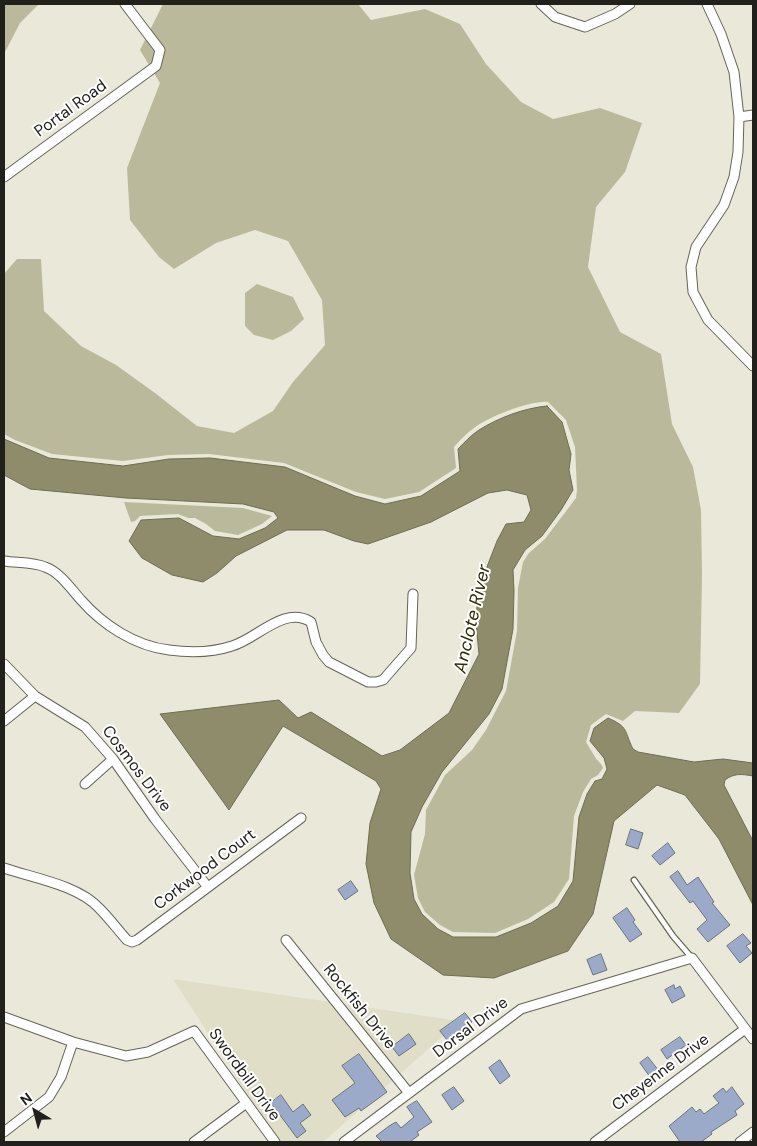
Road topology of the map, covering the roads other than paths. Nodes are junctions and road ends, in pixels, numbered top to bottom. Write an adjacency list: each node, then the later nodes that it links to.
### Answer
1 (125, 4): 7 (street, Portal Road)
2 (541, 4): 3 (street)
3 (630, 4)
4 (707, 4): 6 (street)
5 (753, 116): 6 (street)
6 (739, 117): 8 (street)
7 (4, 177)
8 (753, 366)
9 (4, 562): 10 (street)
10 (413, 594)
11 (4, 664): 12 (street, Cosmos Drive)
12 (35, 696): 13 (street); 14 (street, Cosmos Drive)
13 (4, 720)
14 (112, 760): 15 (street); 19 (street, Cosmos Drive)
15 (85, 784)
16 (301, 818): 19 (street, Corkwood Court)
17 (4, 868): 19 (street, Corkwood Court)
18 (634, 880): 21 (lane)
19 (207, 886)
20 (286, 940): 26 (street, Rockfish Drive)
21 (692, 958): 23 (street); 26 (street, Dorsal Drive)
22 (4, 1017): 25 (street)
23 (745, 1029): 24 (street); 33 (street, Cheyenne Drive)
24 (753, 1039)
25 (73, 1042): 27 (street, Swordbill Drive); 28 (street)
26 (409, 1093): 32 (street, Dorsal Drive)
27 (246, 1104): 30 (street); 31 (street, Swordbill Drive)
28 (4, 1132)
29 (753, 1132): 34 (street)
30 (194, 1142)
31 (275, 1142)
32 (344, 1142)
33 (595, 1142)
34 (740, 1142)

